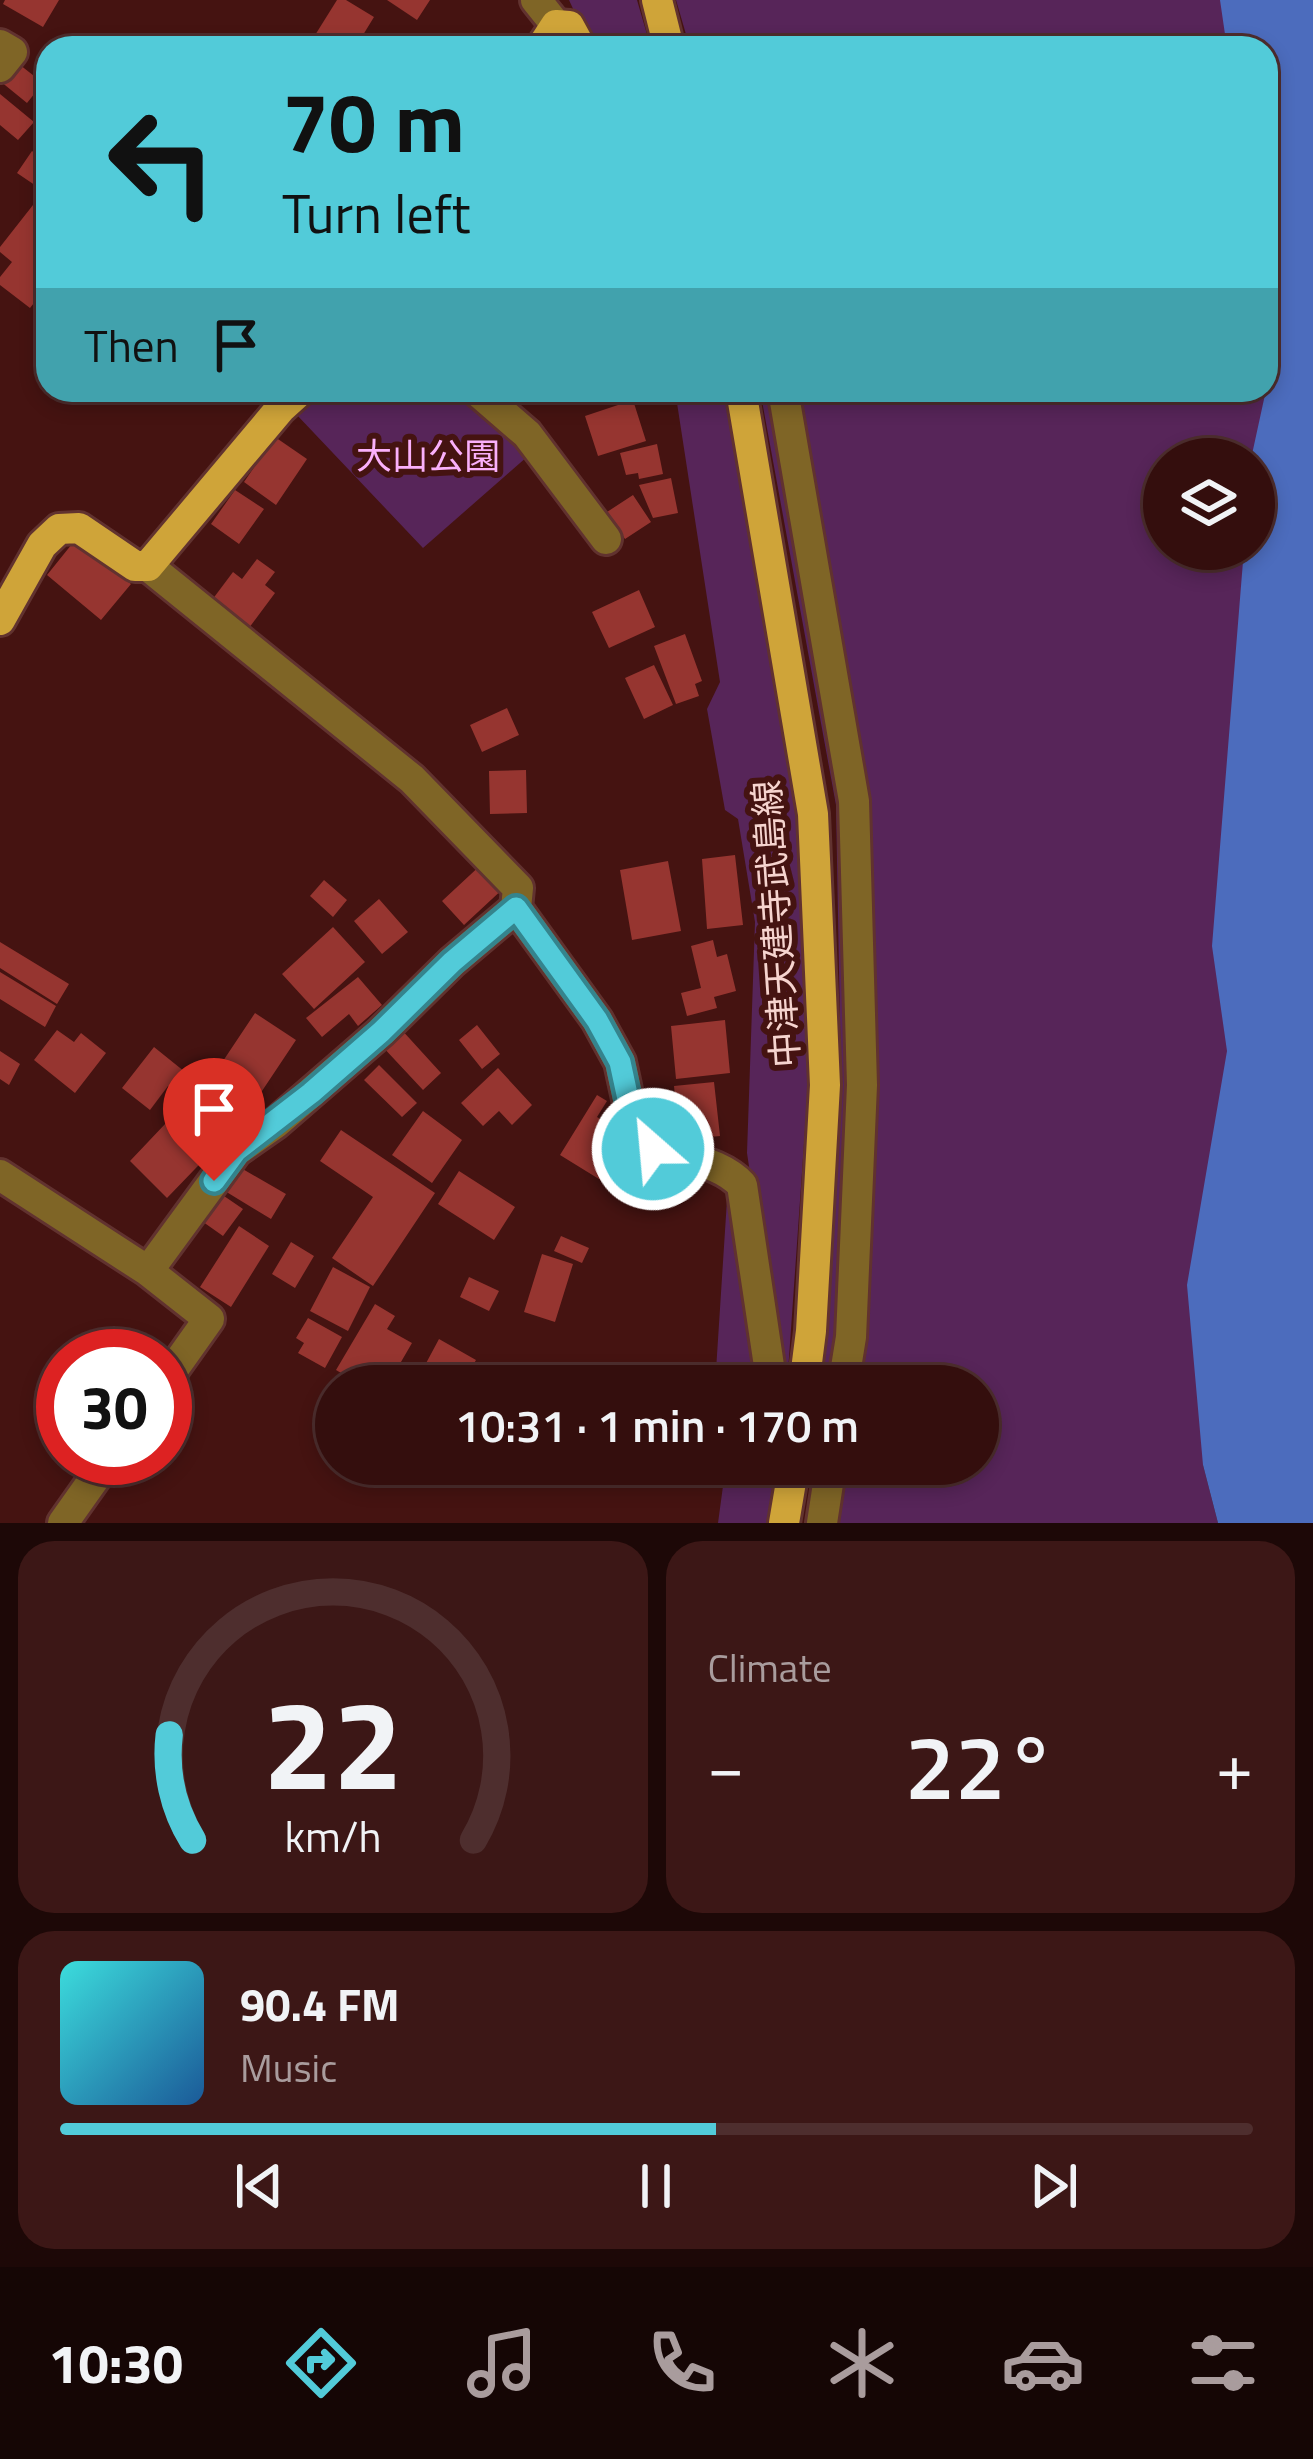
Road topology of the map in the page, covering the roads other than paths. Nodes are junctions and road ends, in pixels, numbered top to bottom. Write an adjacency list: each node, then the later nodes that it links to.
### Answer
1 (536, 0): 3 (street)
2 (657, 0): 5 (main road)
3 (549, 36): 4 (main road)
4 (574, 36)
5 (666, 36)
6 (288, 402): 11 (main road)
7 (490, 402): 10 (street)
8 (743, 402): 18 (main road, 中津天建寺武島線)
9 (785, 402): 19 (street)
10 (607, 538)
11 (148, 566): 12 (main road); 13 (street)
12 (2, 611)
13 (516, 908): 15 (street); 17 (street)
14 (0, 1174): 15 (street)
15 (148, 1271): 16 (street)
16 (192, 1343)
17 (769, 1365)
18 (805, 1365)
19 (846, 1365)
20 (90, 1485): 23 (street)
21 (790, 1485): 24 (main road)
22 (828, 1485): 25 (street)
23 (63, 1523)
24 (784, 1523)
25 (822, 1523)

